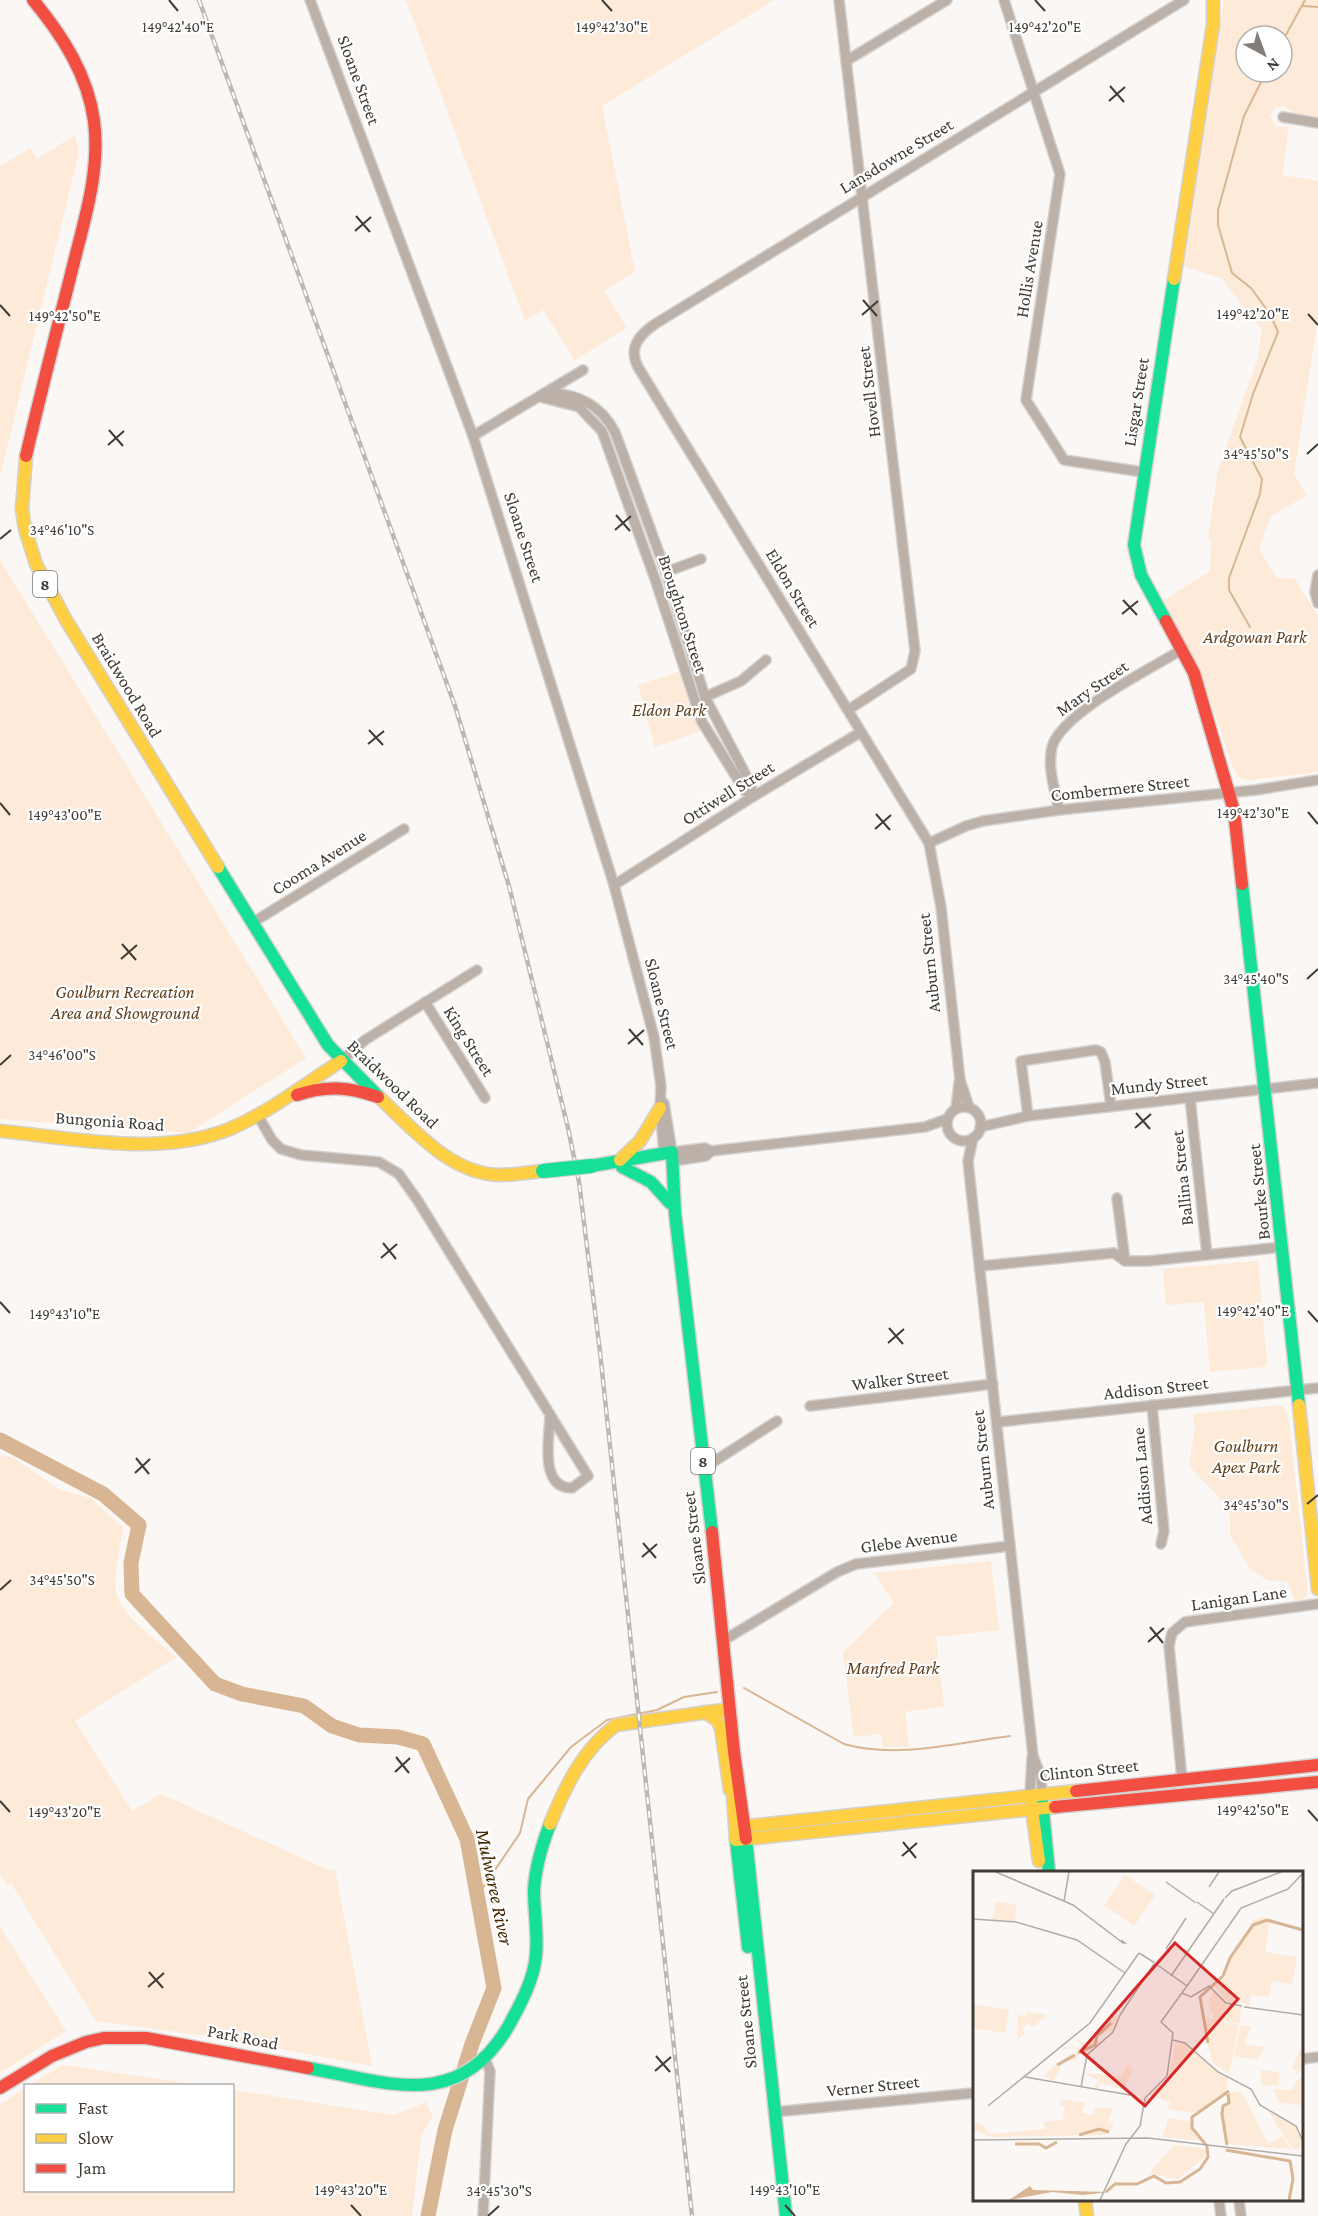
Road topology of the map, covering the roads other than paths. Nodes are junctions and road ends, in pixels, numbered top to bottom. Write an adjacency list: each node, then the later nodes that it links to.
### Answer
1 (33, 0): 34 (street, Braidwood Road / 8)
2 (310, 0): 16 (street, Sloane Street)
3 (839, 0): 8 (street, Hovell Street)
4 (947, 0): 8 (street)
5 (1004, 0): 9 (street, Hollis Avenue)
6 (1184, 0): 9 (street, Lansdowne Street)
7 (1213, 0): 17 (street, Lisgar Street)
8 (846, 61): 12 (street, Hovell Street)
9 (1036, 93): 12 (street, Lansdowne Street); 17 (street, Hollis Avenue)
10 (1282, 117): 11 (street)
11 (1318, 123)
12 (862, 195): 13 (street, Lansdowne Street); 25 (street, Hovell Street)
13 (634, 349): 25 (street, Eldon Street)
14 (583, 370): 15 (street)
15 (544, 394): 16 (street); 19 (street, Broughton Street); 29 (street, Broughton Street)
16 (473, 436): 33 (street, Sloane Street)
17 (1143, 472): 22 (street, Lisgar Street)
18 (701, 559): 19 (street, Broughton Street)
19 (666, 572): 24 (street, Broughton Street)
20 (1318, 574): 21 (street)
21 (1318, 603)
22 (1183, 649): 28 (street, Lisgar Street); 30 (street, Mary Street)
23 (766, 660): 24 (street, Broughton Street)
24 (705, 697): 29 (street, Broughton Street)
25 (848, 711): 26 (street, Eldon Street)
26 (861, 732): 29 (street, Ottiwell Street); 32 (street, Eldon Street)
27 (1318, 780): 28 (street, Combermere Street)
28 (1230, 792): 30 (street, Combermere Street); 40 (street, Bourke Street)
29 (754, 796): 33 (street, Ottiwell Street)
30 (1059, 810): 32 (street, Combermere Street)
31 (404, 829): 34 (street, Cooma Avenue)
32 (929, 843): 38 (street, Auburn Street)
33 (614, 885): 44 (street, Sloane Street)
34 (252, 923): 37 (street, Braidwood Road / 8)
35 (477, 970): 36 (street)
36 (425, 1002): 37 (street); 42 (street, King Street)
37 (341, 1060): 41 (street, Braidwood Road / 8); 45 (street, Bungonia Road)
38 (960, 1080): 47 (street, Auburn Street); 48 (street, Auburn Street)
39 (1318, 1083): 40 (street, Mundy Street)
40 (1266, 1089): 43 (street, Mundy Street); 65 (street, Bourke Street)
41 (379, 1098): 45 (street); 62 (street, Braidwood Road / 8, bridge)
42 (485, 1098)
43 (1190, 1098): 46 (street, Mundy Street); 66 (street, Ballina Street)
44 (661, 1103): 60 (street, Sloane Street); 62 (street)
45 (273, 1104): 49 (street, Bungonia Road)
46 (1111, 1106): 51 (street, Mundy Street); 51 (street)
47 (969, 1107): 48 (street); 50 (street)
48 (956, 1109): 52 (street)
49 (257, 1114): 56 (street, Bungonia Road); 74 (street)
50 (978, 1114): 53 (street, Mundy Street); 55 (street)
51 (1028, 1116): 53 (street, Mundy Street)
52 (947, 1119): 54 (street); 57 (street)
53 (1004, 1120): 55 (street, Mundy Street)
54 (925, 1127): 57 (street); 60 (street)
55 (980, 1127): 58 (street)
56 (0, 1131)
57 (948, 1131): 59 (street)
58 (973, 1138): 59 (street); 61 (street, Auburn Street)
59 (959, 1140): 61 (street, Auburn Street)
60 (669, 1157): 62 (street, Braidwood Road); 64 (street, Sloane Street)
61 (968, 1161): 68 (street, Auburn Street)
62 (618, 1164): 64 (street)
63 (1117, 1198): 67 (street)
64 (672, 1208): 77 (street, Sloane Street / 8)
65 (1283, 1247): 66 (street); 71 (street, Bourke Street)
66 (1207, 1255): 67 (street)
67 (1125, 1261): 68 (street)
68 (981, 1266): 69 (street, Auburn Street)
69 (993, 1384): 73 (street, Walker Street); 76 (street, Auburn Street)
70 (1318, 1388): 71 (street, Addison Street)
71 (1296, 1390): 72 (street, Addison Street); 78 (street, Bourke Street)
72 (1152, 1405): 76 (street, Addison Street); 79 (street, Addison Lane)
73 (810, 1406)
74 (550, 1415): 74 (street)
75 (777, 1421): 77 (street)
76 (998, 1422): 80 (street, Auburn Street)
77 (704, 1468): 83 (street, Sloane Street / 8)
78 (1316, 1543): 81 (street, Bourke Street)
79 (1161, 1544)
80 (1010, 1546): 83 (street, Glebe Avenue); 90 (street, Auburn Street)
81 (1318, 1588)
82 (1318, 1604): 88 (street, Lanigan Lane)
83 (724, 1640): 84 (street, Sloane Street / 8)
84 (730, 1709): 85 (street); 86 (street, Sloane Street / 8)
85 (705, 1712): 91 (street); 99 (street)
86 (734, 1752): 91 (street, Sloane Street / 8); 94 (street, Sloane Street / 8)
87 (1318, 1765): 88 (street, Clinton Street)
88 (1182, 1779): 90 (street, Clinton Street)
89 (1318, 1782): 92 (street, Clinton Street)
90 (1036, 1794): 92 (street, Auburn Street); 93 (street, Clinton Street)
91 (732, 1800): 94 (street, Sloane Street / 8)
92 (1037, 1809): 93 (street, Clinton Street); 95 (street, Auburn Street); 96 (street, Auburn Street)
93 (864, 1821): 94 (street, Clinton Street)
94 (741, 1833): 102 (street, Sloane Street); 108 (street, Sloane Street)
95 (1041, 1871)
96 (1049, 1871)
97 (1318, 2057): 98 (street)
98 (1303, 2059)
99 (485, 2060): 100 (street, Park Road); 107 (street)
100 (0, 2088)
101 (973, 2093): 102 (street, Verner Street)
102 (774, 2112): 109 (street, Sloane Street)
103 (1080, 2201): 110 (street)
104 (1086, 2201): 111 (street)
105 (1219, 2201): 112 (street)
106 (1239, 2201): 113 (street)
107 (483, 2216)
108 (779, 2216)
109 (786, 2216)
110 (1081, 2216)
111 (1088, 2216)
112 (1221, 2216)
113 (1241, 2216)

